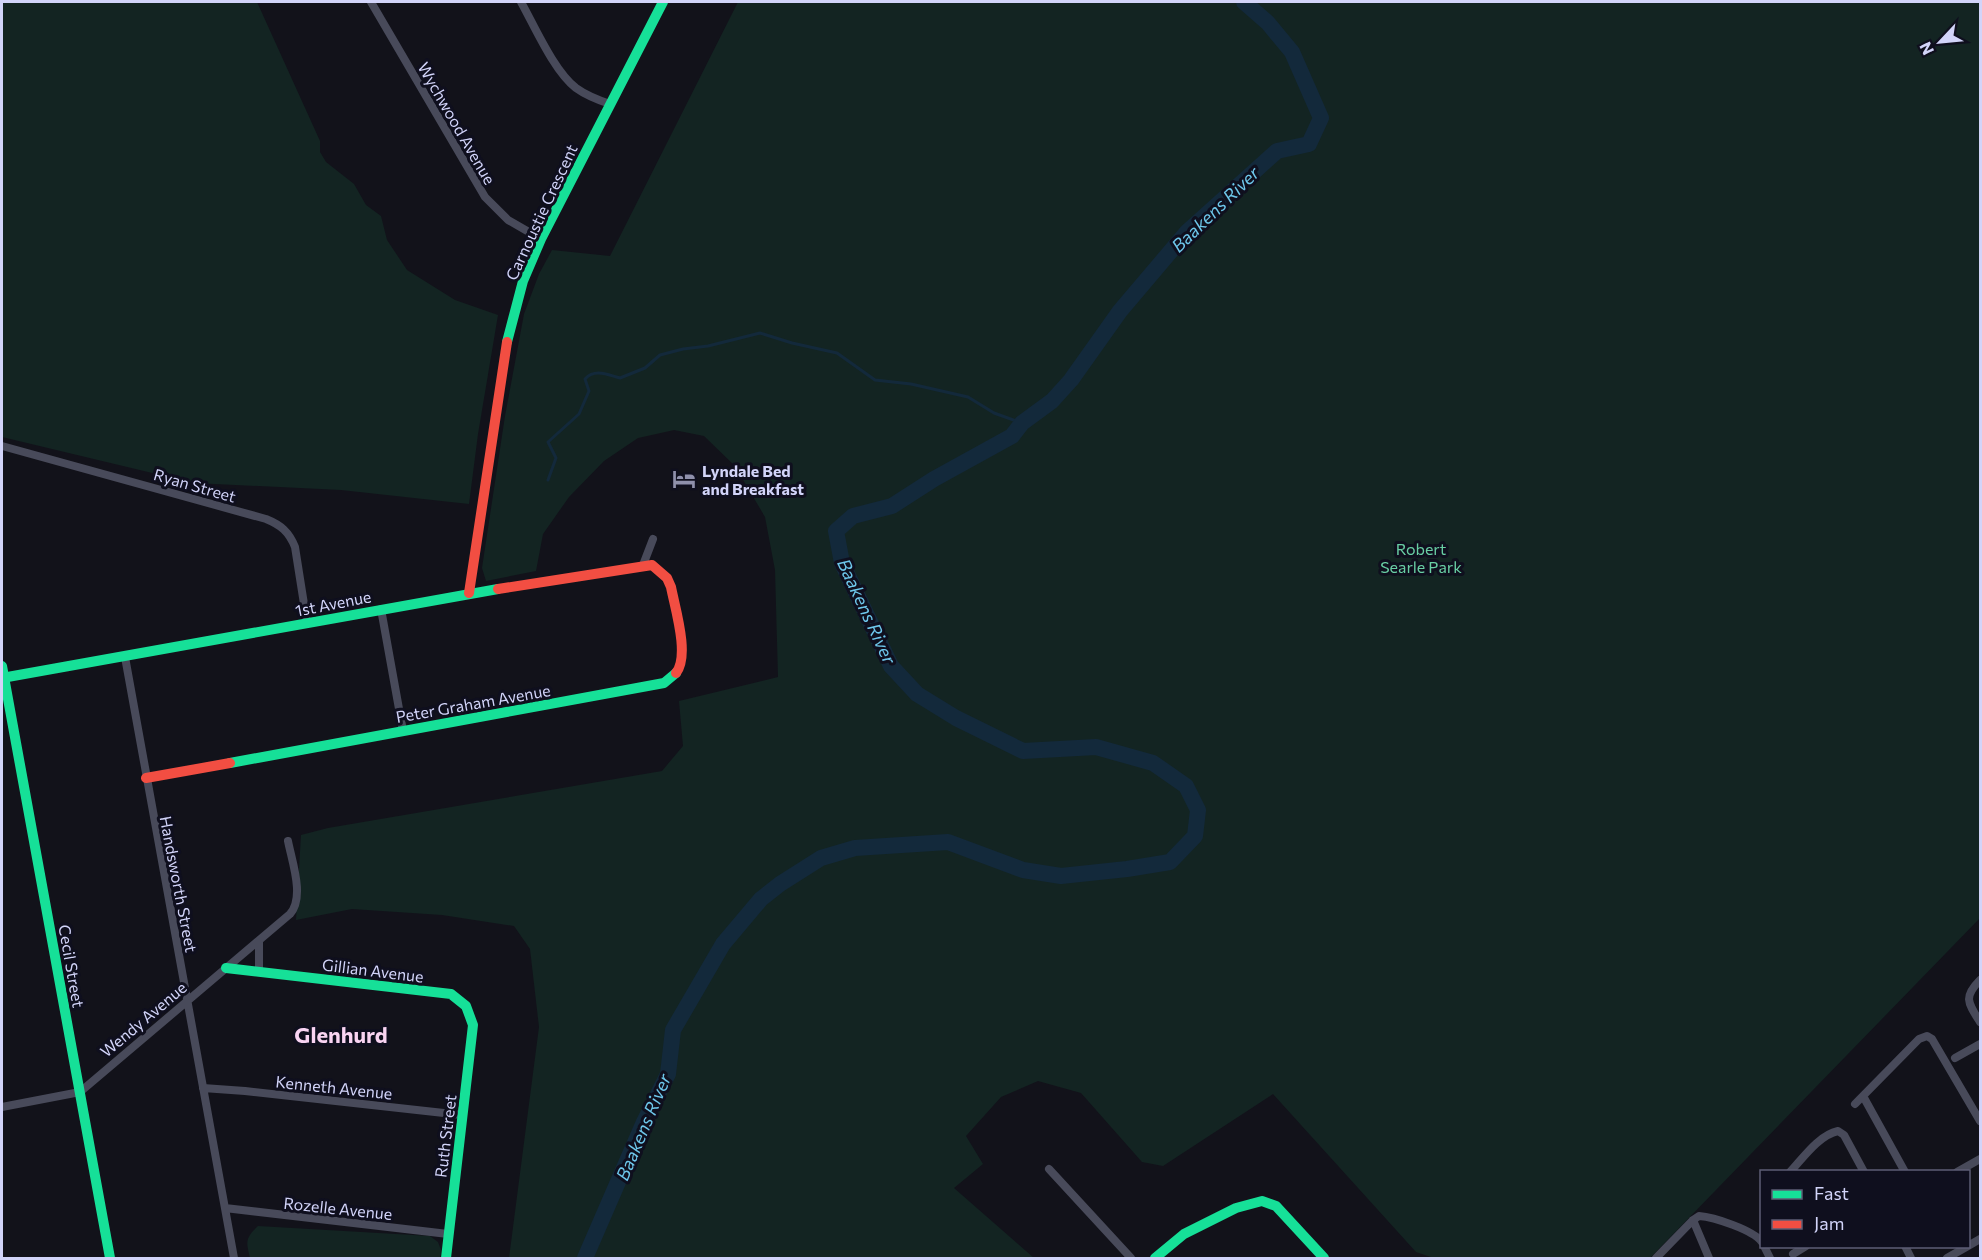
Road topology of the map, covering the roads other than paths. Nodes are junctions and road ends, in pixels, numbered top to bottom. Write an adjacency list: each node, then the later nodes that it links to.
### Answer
1 (371, 2): 5 (street, Wychwood Avenue)
2 (520, 2): 4 (street)
3 (663, 2): 4 (street, Carnoustie Crescent)
4 (610, 104): 5 (street, Carnoustie Crescent)
5 (541, 239): 9 (street, Carnoustie Crescent)
6 (2, 446): 11 (street, Ryan Street)
7 (653, 539): 8 (street)
8 (643, 564): 9 (street, 1st Avenue); 15 (street, Peter Graham Avenue)
9 (470, 593): 10 (street, 1st Avenue)
10 (381, 609): 11 (street, 1st Avenue); 15 (street)
11 (307, 623): 12 (street, 1st Avenue)
12 (125, 657): 14 (street, 1st Avenue); 16 (street, Handsworth Street)
13 (2, 666): 14 (street, Cecil Street)
14 (2, 678): 28 (street, Cecil Street)
15 (403, 731): 16 (street, Peter Graham Avenue)
16 (146, 778): 22 (street, Handsworth Street)
17 (288, 841): 18 (street, Wendy Avenue)
18 (260, 940): 19 (street, Wendy Avenue); 20 (street)
19 (226, 968): 20 (street); 22 (street, Wendy Avenue)
20 (260, 972): 23 (street, Gillian Avenue)
21 (1980, 980): 24 (street)
22 (187, 1001): 27 (street, Handsworth Street); 28 (street, Wendy Avenue)
23 (471, 1017): 32 (street, Ruth Street)
24 (1980, 1022)
25 (1980, 1044): 26 (street)
26 (1955, 1058)
27 (203, 1088): 32 (street, Kenneth Avenue); 40 (street, Handsworth Street)
28 (80, 1092): 31 (street); 47 (street, Cecil Street)
29 (1863, 1096): 30 (street); 33 (street); 38 (street)
30 (1855, 1104)
31 (2, 1107)
32 (462, 1115): 42 (street, Ruth Street)
33 (1980, 1121)
34 (1980, 1159): 39 (street)
35 (1049, 1169): 50 (street)
36 (1792, 1170): 37 (street)
37 (1863, 1170)
38 (1904, 1170)
39 (1961, 1170)
40 (225, 1208): 42 (street, Rozelle Avenue); 48 (street, Handsworth Street)
41 (1693, 1220): 43 (street); 53 (street); 54 (street)
42 (448, 1234): 49 (street, Ruth Street)
43 (1760, 1241)
44 (1803, 1248): 46 (street)
45 (1965, 1248): 55 (street)
46 (1793, 1254)
47 (110, 1258)
48 (234, 1258)
49 (446, 1258)
50 (1131, 1258)
51 (1155, 1258): 52 (street)
52 (1324, 1258)
53 (1656, 1258)
54 (1709, 1258)
55 (1951, 1258)

